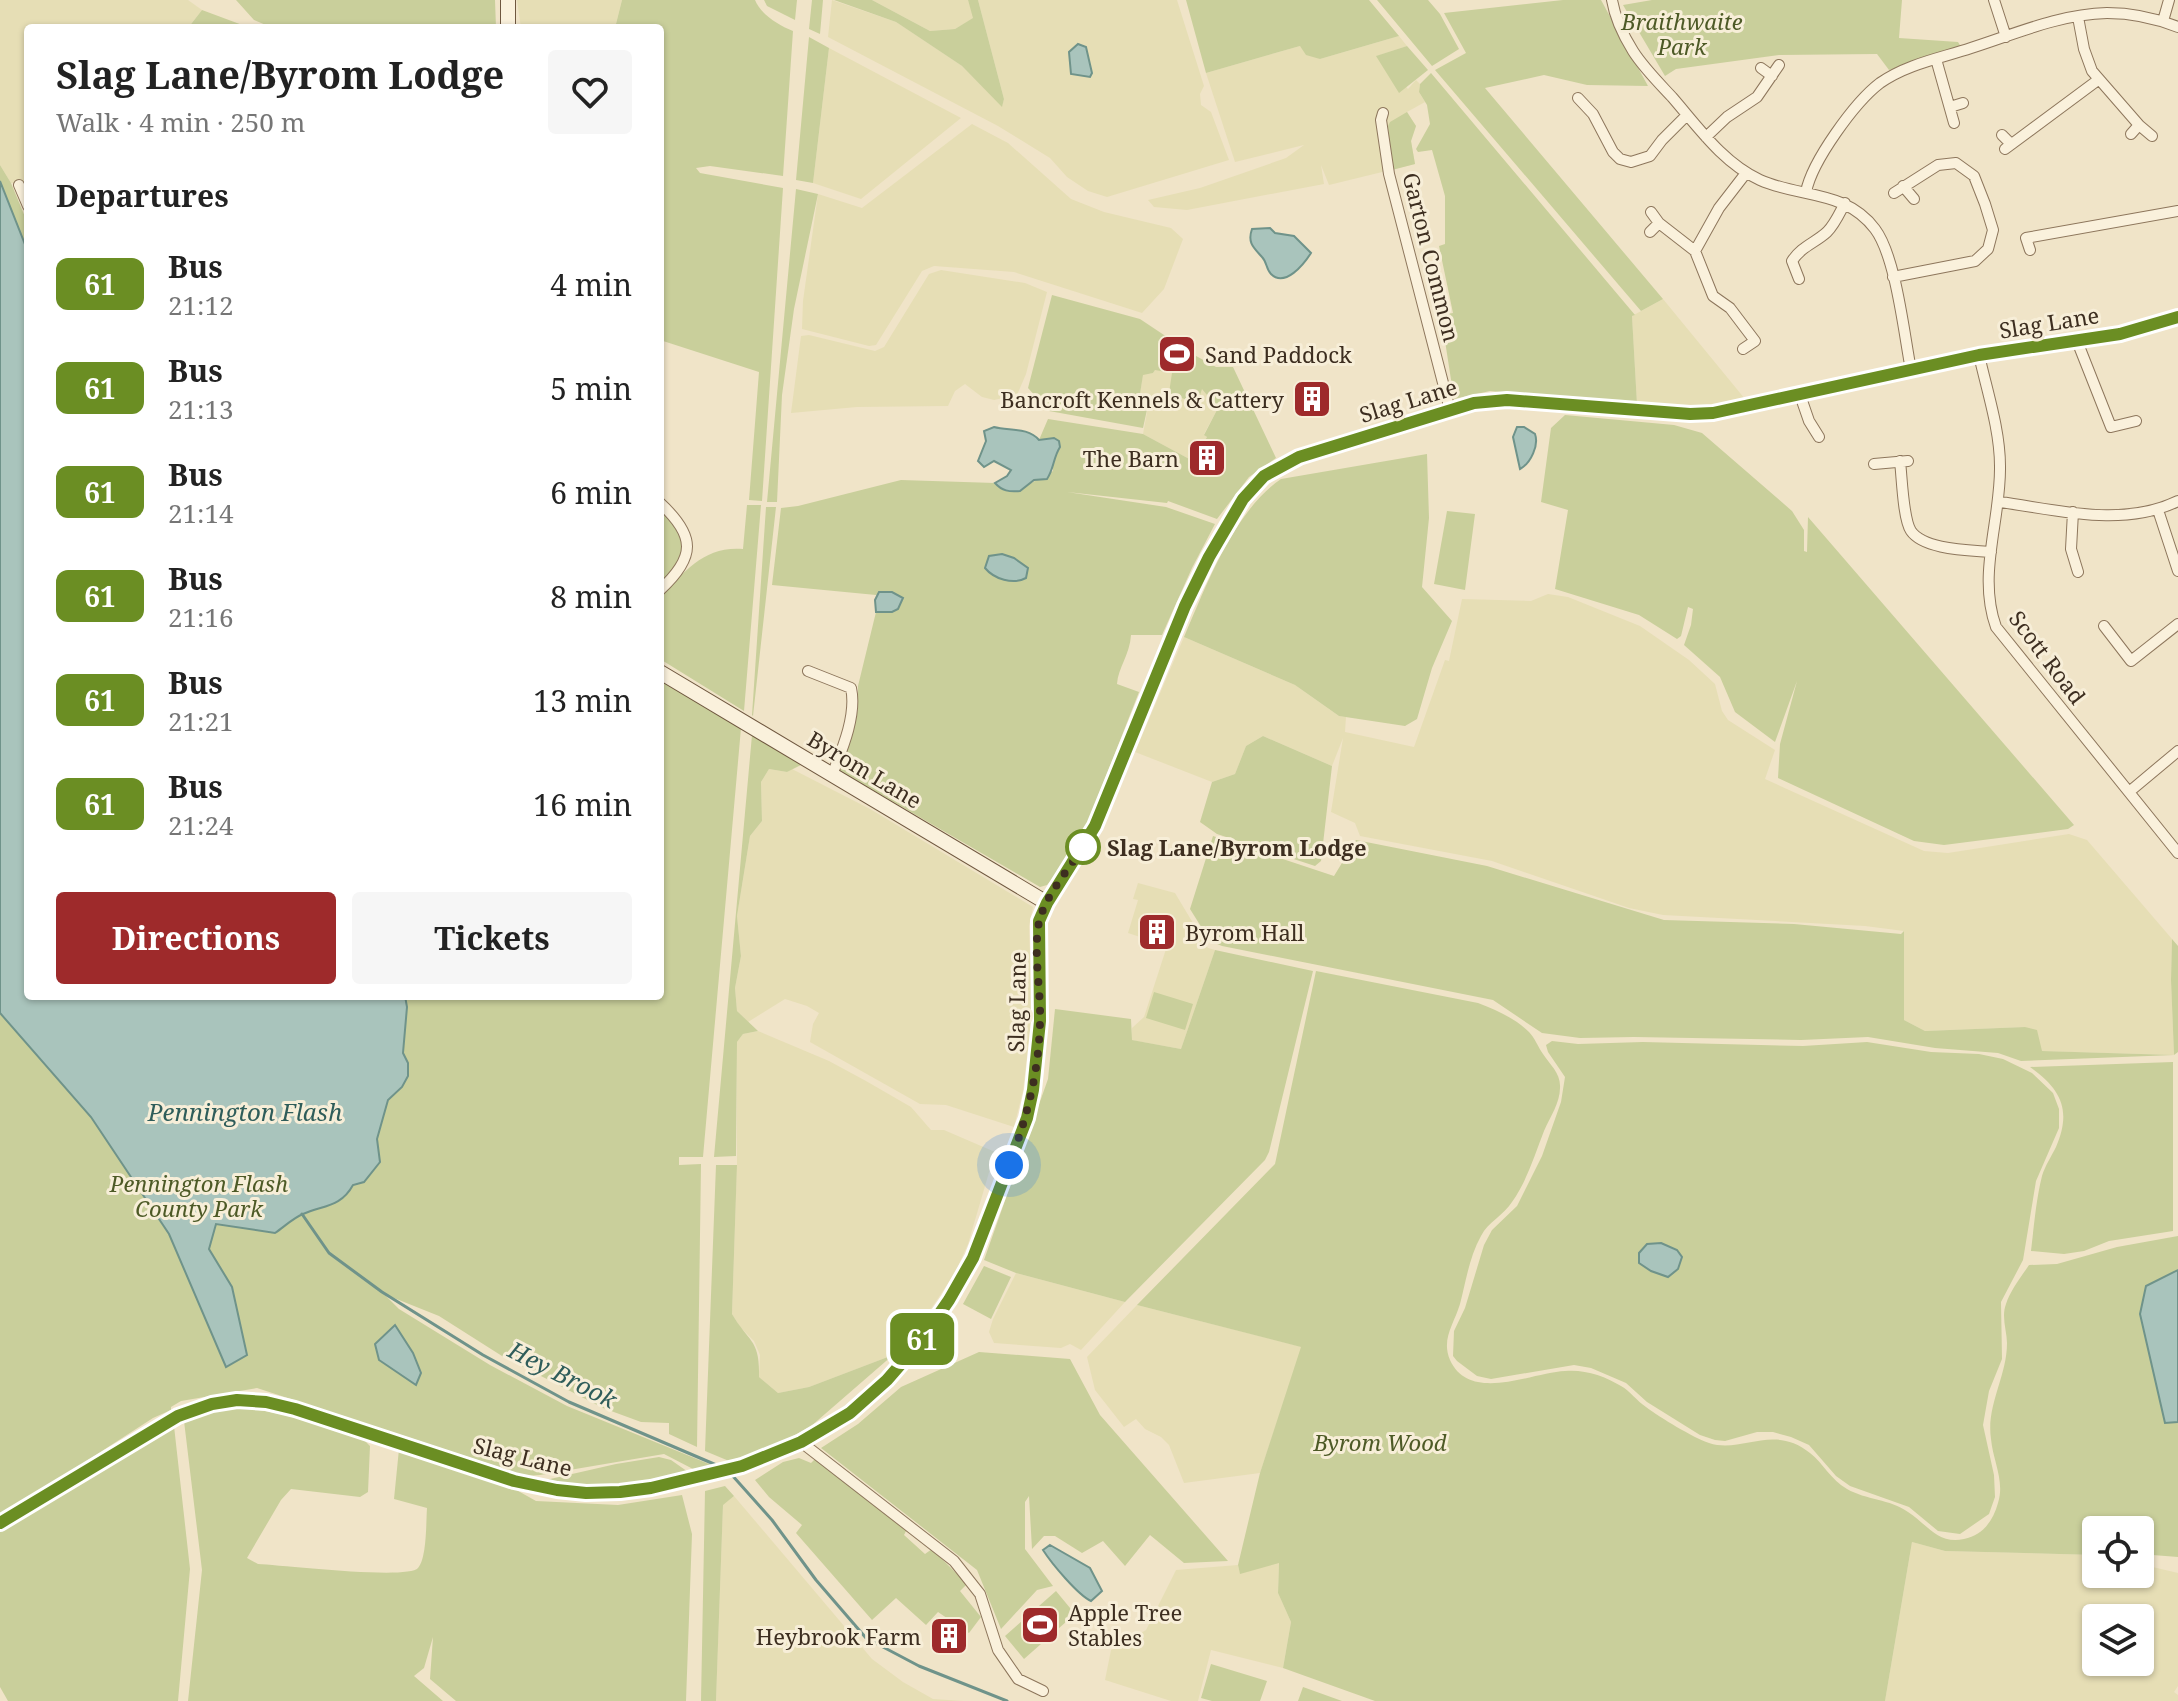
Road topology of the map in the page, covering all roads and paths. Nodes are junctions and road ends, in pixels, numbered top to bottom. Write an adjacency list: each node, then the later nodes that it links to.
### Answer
1 (508, 0): 7 (street)
2 (1612, 0): 19 (street)
3 (1994, 0): 9 (street)
4 (2169, 0): 6 (street)
5 (2078, 17): 6 (street); 9 (street); 14 (street)
6 (2163, 21): 8 (street)
7 (508, 24)
8 (2178, 27)
9 (2006, 37): 10 (street)
10 (1936, 59): 17 (street); 28 (street)
11 (1779, 65): 13 (street)
12 (1761, 68): 13 (street)
13 (1772, 76): 25 (street)
14 (2098, 80): 21 (street); 23 (street)
15 (1576, 97): 19 (street)
16 (1963, 103): 17 (street)
17 (1950, 107): 20 (street)
18 (1383, 113): 46 (street, Garton Common)
19 (1687, 115): 25 (street)
20 (1954, 123)
21 (2139, 125): 22 (street); 24 (street)
22 (2131, 134)
23 (2002, 135)
24 (2152, 136)
25 (1706, 137): 26 (street)
26 (1746, 173): 28 (street); 37 (street)
27 (19, 185): 29 (street)
28 (1806, 192): 31 (street)
29 (24, 197)
30 (1914, 199): 38 (street)
31 (1845, 203): 38 (street); 39 (street)
32 (2178, 211): 36 (street)
33 (1651, 212): 34 (street)
34 (1659, 223): 35 (street); 37 (street)
35 (1650, 232)
36 (2030, 250)
37 (1695, 251): 42 (street)
38 (1893, 277): 44 (street)
39 (1799, 279)
40 (2178, 317): 41 (street, Slag Lane)
41 (2077, 341): 43 (street, Slag Lane); 47 (street)
42 (1743, 349)
43 (1979, 355): 44 (street, Slag Lane); 51 (street, Scott Road)
44 (1911, 370): 45 (street, Slag Lane)
45 (1800, 395): 46 (street, Slag Lane); 48 (street)
46 (1450, 410): 67 (street, Slag Lane)
47 (2136, 421)
48 (1819, 437)
49 (1874, 464): 55 (street)
50 (2178, 501): 53 (street)
51 (2000, 502): 54 (street); 55 (street, Scott Road)
52 (664, 507): 58 (street)
53 (2158, 510): 54 (street); 56 (street)
54 (2073, 512): 57 (street)
55 (1991, 552): 65 (street, Scott Road)
56 (2178, 571)
57 (2078, 572)
58 (664, 586)
59 (2178, 624): 60 (street)
60 (2104, 626)
61 (808, 671): 64 (street)
62 (664, 674): 64 (street, Byrom Lane)
63 (2178, 751): 65 (street)
64 (832, 775): 67 (street, Byrom Lane)
65 (2129, 792): 66 (street, Scott Road)
66 (2178, 853)
67 (1047, 903): 68 (street, Slag Lane)
68 (801, 1442): 69 (street, Slag Lane); 70 (street)
69 (0, 1523)
70 (1043, 1691)

